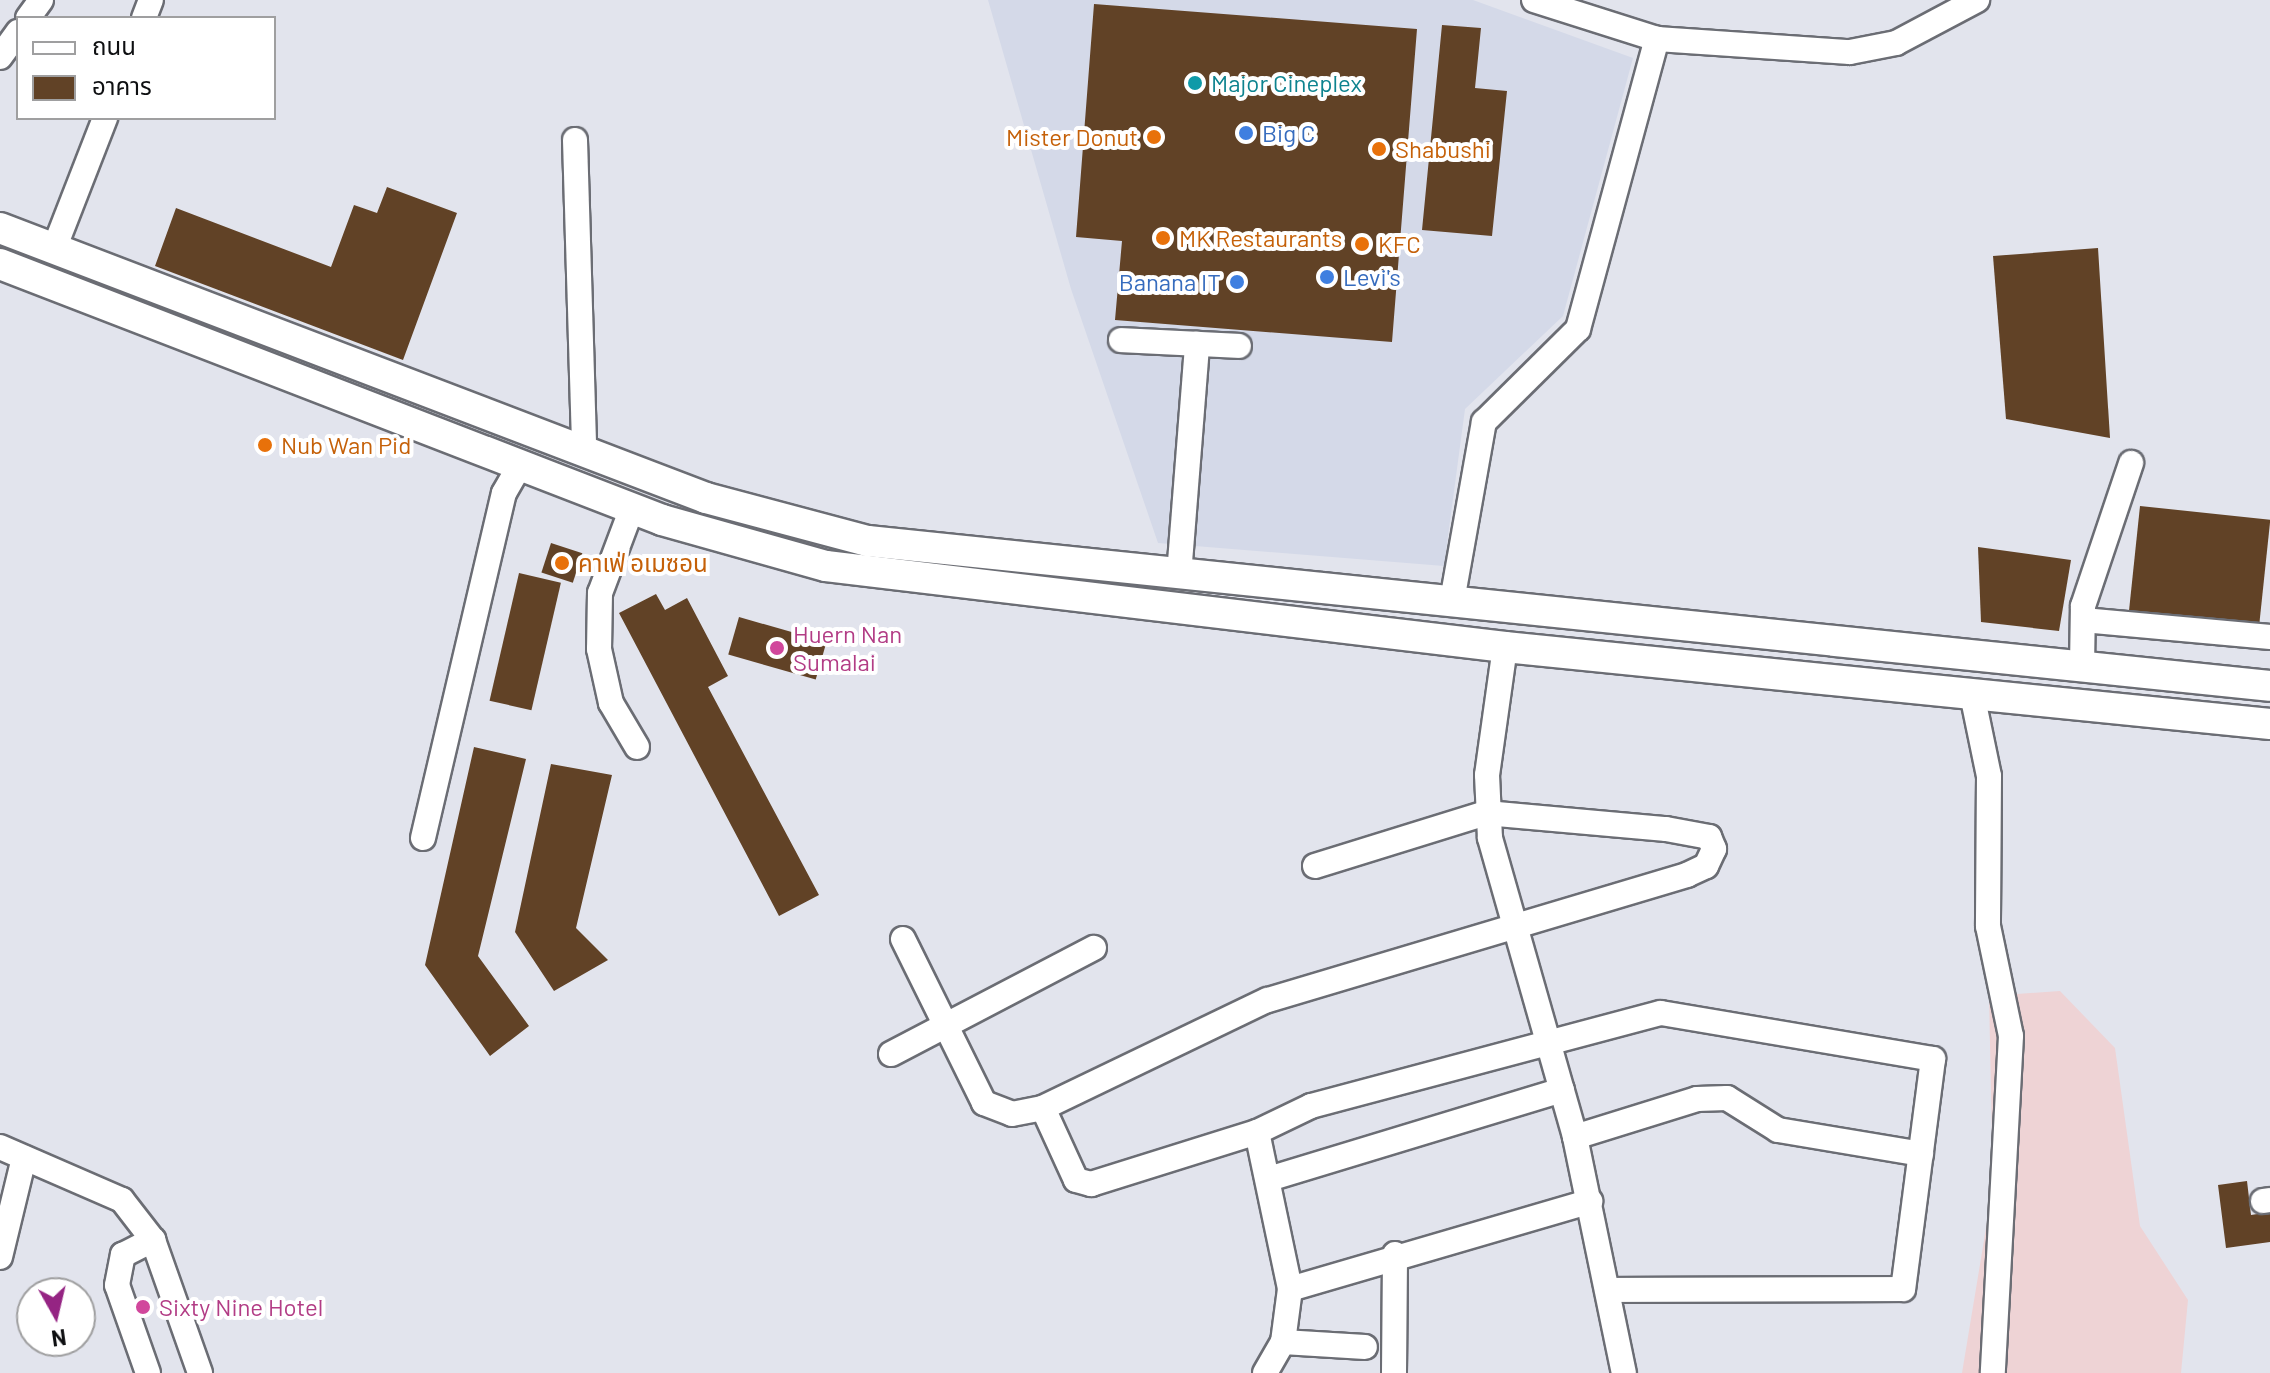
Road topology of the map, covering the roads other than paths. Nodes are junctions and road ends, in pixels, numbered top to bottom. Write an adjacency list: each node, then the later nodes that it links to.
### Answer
1 (1534, 0): 4 (street)
2 (1977, 0): 4 (street)
3 (16, 35): 5 (street)
4 (1657, 39): 19 (street)
5 (0, 57)
6 (104, 120): 9 (street)
7 (575, 140): 14 (street)
8 (0, 228): 9 (main road)
9 (54, 249): 14 (main road)
10 (0, 264): 16 (main road)
11 (1121, 340): 12 (street)
12 (1197, 344): 13 (street); 18 (street)
13 (1239, 346)
14 (584, 451): 18 (main road)
15 (2131, 463): 20 (street)
16 (520, 465): 17 (main road); 29 (street)
17 (632, 508): 22 (main road); 27 (street)
18 (1179, 575): 19 (main road)
19 (1452, 601): 23 (main road)
20 (2083, 620): 21 (street); 23 (street)
21 (2270, 637)
22 (1505, 647): 25 (main road); 28 (street)
23 (2082, 667): 24 (main road)
24 (2270, 686)
25 (1972, 694): 26 (main road); 58 (street)
26 (2270, 724)
27 (637, 747)
28 (1486, 813): 30 (street); 31 (street); 31 (street)
29 (423, 838)
30 (1315, 866)
31 (1510, 930): 35 (street); 38 (street)
32 (903, 939): 34 (street)
33 (1094, 948): 34 (street)
34 (945, 1024): 36 (street); 38 (street)
35 (1547, 1042): 37 (street); 39 (street); 42 (street)
36 (891, 1054)
37 (1562, 1090): 40 (street); 44 (street)
38 (1043, 1108): 39 (street)
39 (1257, 1132): 44 (street)
40 (1575, 1137): 42 (street); 45 (street)
41 (0, 1147): 43 (street)
42 (1921, 1154): 50 (street)
43 (24, 1158): 46 (street); 48 (street)
44 (1272, 1178): 49 (street)
45 (1590, 1201): 47 (street); 50 (street)
46 (153, 1240): 53 (street); 54 (street)
47 (1395, 1254): 49 (street); 56 (street)
48 (0, 1257)
49 (1290, 1289): 51 (street)
50 (1608, 1290): 57 (street)
51 (1283, 1342): 52 (street); 55 (street)
52 (1365, 1347)
53 (148, 1373)
54 (200, 1373)
55 (1265, 1373)
56 (1394, 1373)
57 (1624, 1373)
58 (1993, 1373)

